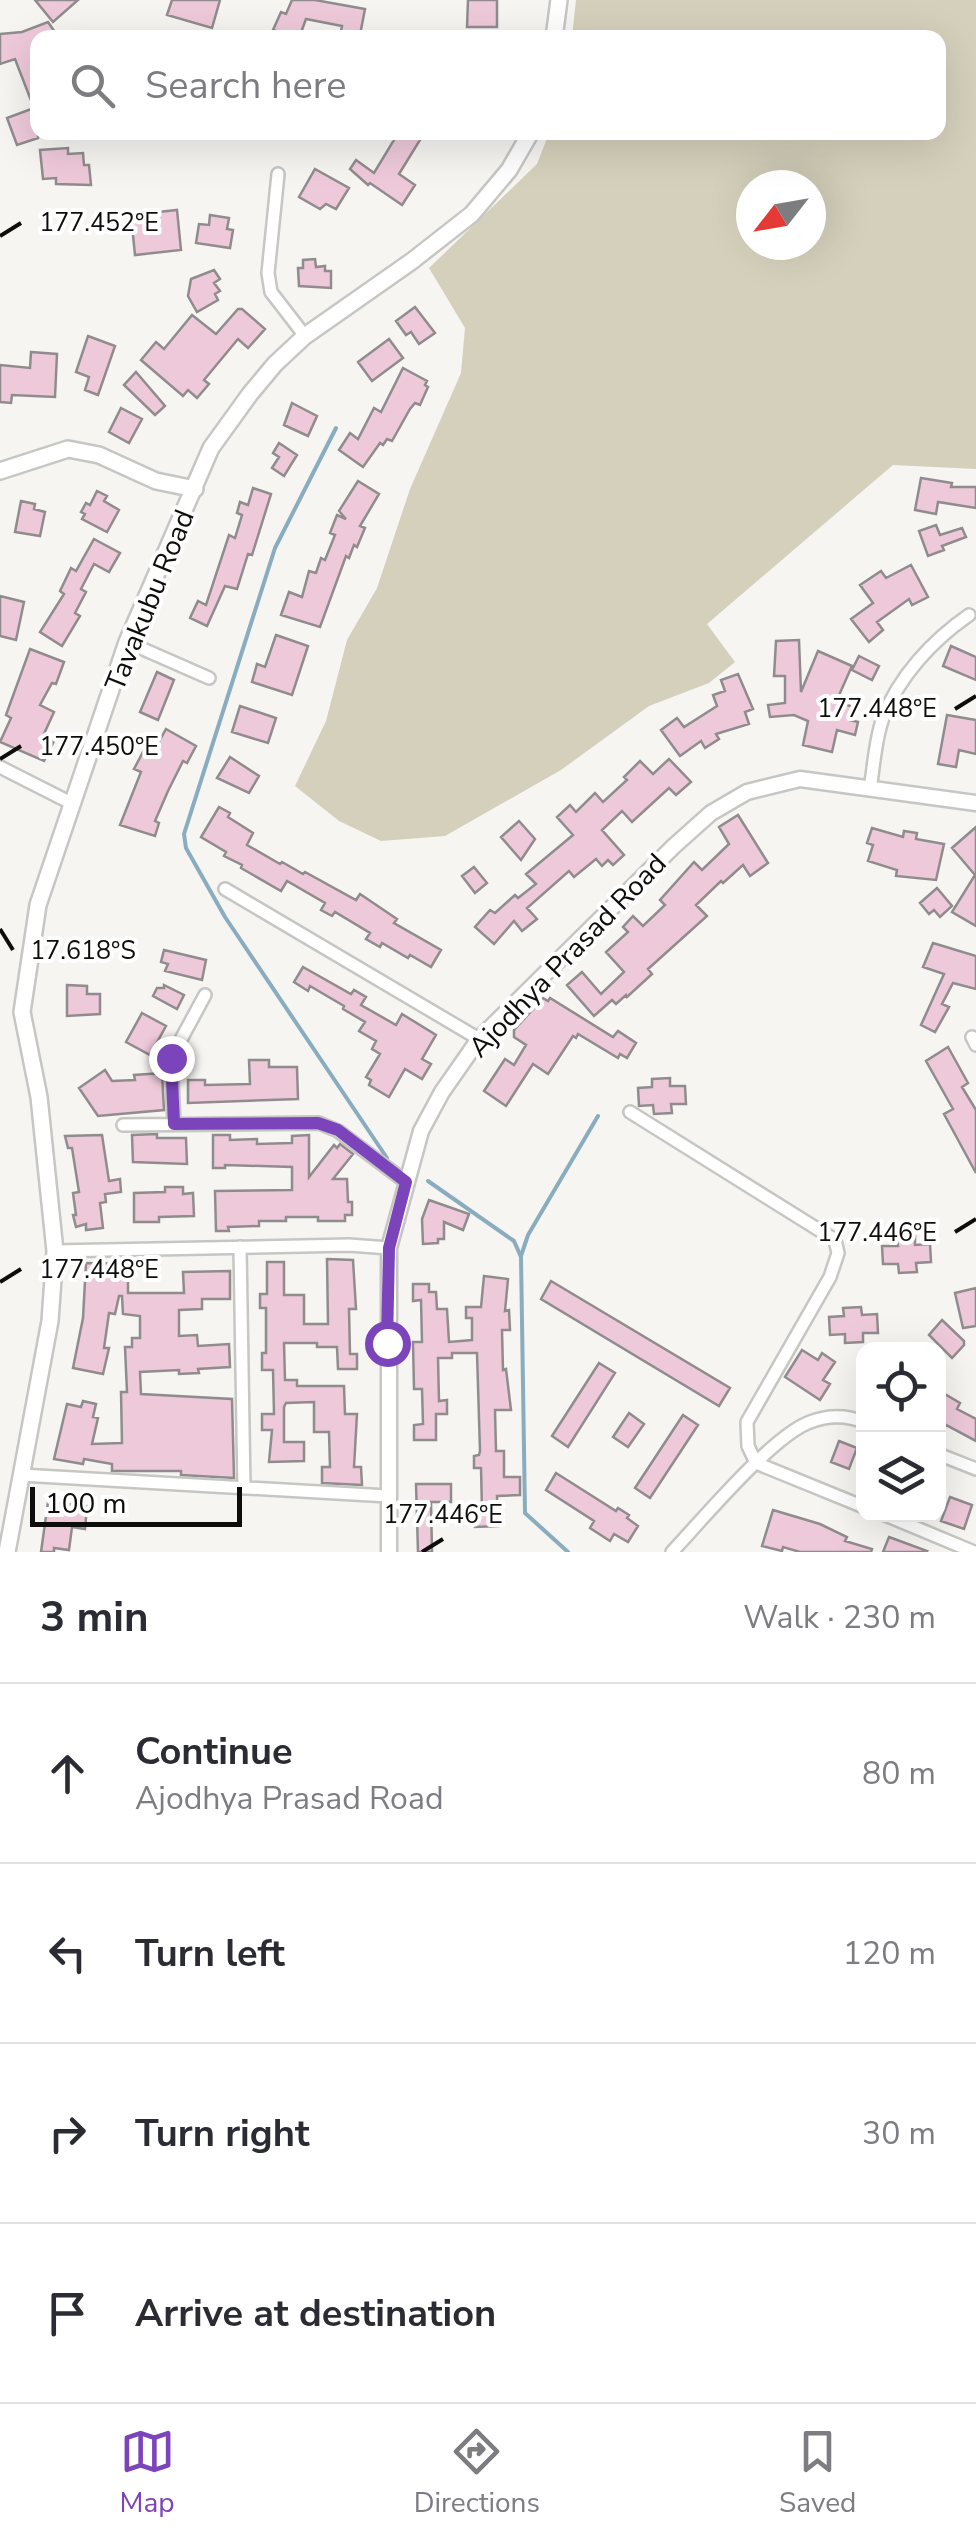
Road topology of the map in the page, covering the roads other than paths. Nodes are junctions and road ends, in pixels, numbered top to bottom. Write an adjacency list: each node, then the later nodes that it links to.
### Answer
1 (559, 0): 2 (main road)
2 (555, 30)
3 (527, 140): 5 (main road, Tavakubu Road)
4 (278, 174): 5 (street)
5 (305, 336): 7 (main road, Tavakubu Road)
6 (0, 471): 7 (main road)
7 (195, 489): 9 (main road, Tavakubu Road)
8 (969, 615): 12 (street)
9 (126, 642): 10 (street); 13 (main road, Tavakubu Road)
10 (210, 678)
11 (0, 768): 13 (street)
12 (870, 789): 14 (street, Ajodhya Prasad Road); 17 (street, Ajodhya Prasad Road)
13 (72, 803): 24 (main road, Tavakubu Road)
14 (976, 803)
15 (225, 888): 17 (street)
16 (205, 995): 20 (street)
17 (478, 1040): 21 (street, Ajodhya Prasad Road)
18 (630, 1112): 27 (street)
19 (123, 1124): 20 (street)
20 (174, 1124): 21 (street)
21 (406, 1182): 23 (street, Ajodhya Prasad Road)
22 (240, 1247): 23 (street); 24 (street); 30 (street)
23 (389, 1248): 31 (street, Ajodhya Prasad Road)
24 (55, 1251): 29 (main road, Tavakubu Road)
25 (856, 1419): 27 (street)
26 (946, 1457): 28 (street)
27 (756, 1462): 32 (street); 36 (street)
28 (976, 1469)
29 (21, 1475): 30 (street); 34 (main road, Tavakubu Road)
30 (244, 1488): 31 (street)
31 (388, 1496): 35 (street, Ajodhya Prasad Road)
32 (856, 1504)
33 (901, 1522): 37 (street)
34 (7, 1552)
35 (389, 1552)
36 (672, 1552)
37 (974, 1552)

